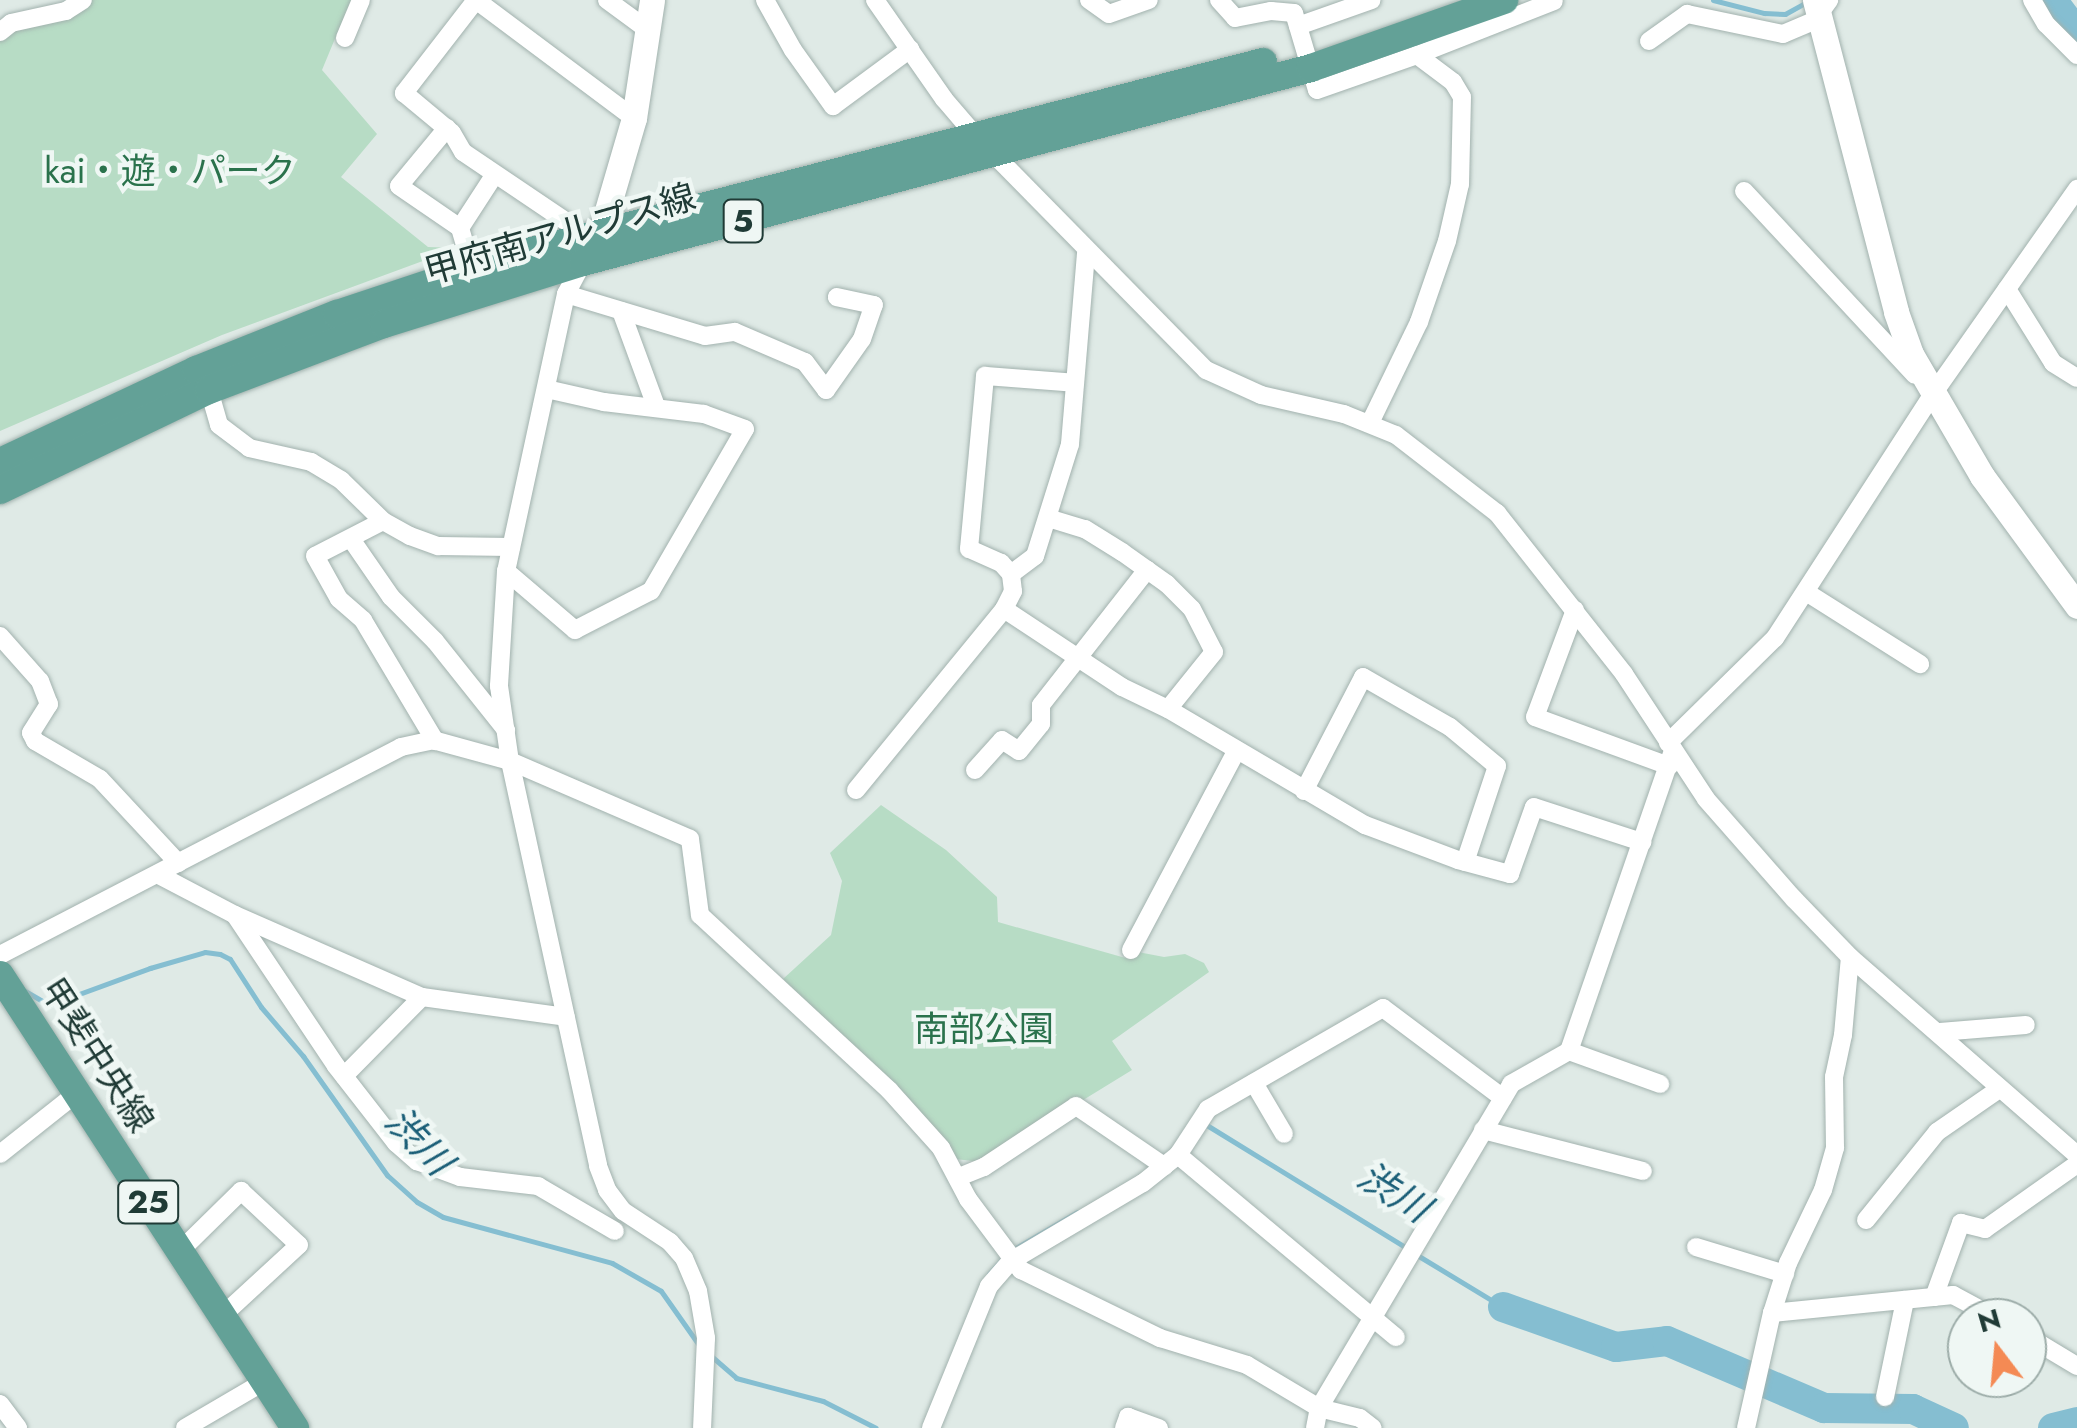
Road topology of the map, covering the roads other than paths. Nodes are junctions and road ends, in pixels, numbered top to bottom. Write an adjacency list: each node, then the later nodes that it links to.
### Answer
1 (84, 0): 20 (street)
2 (361, 0): 21 (street)
3 (476, 0): 18 (street); 28 (street)
4 (510, 0): 18 (street)
5 (607, 0): 19 (street)
6 (652, 0): 19 (street)
7 (765, 0): 24 (street)
8 (875, 0): 24 (street)
9 (1089, 0): 10 (street)
10 (1149, 0)
11 (1219, 0): 23 (street)
12 (1372, 0): 23 (street)
13 (1457, 0): 23 (main road, 甲府南アルプス線 / 5)
14 (1504, 0): 23 (main road, 甲府南アルプス線 / 5)
15 (2032, 0): 26 (street)
16 (1554, 1): 25 (street)
17 (1820, 5): 22 (street); 47 (street)
18 (498, 16): 27 (street)
19 (648, 30): 27 (street)
20 (0, 32)
21 (345, 38)
22 (1649, 41)
23 (1305, 48): 25 (street); 29 (main road, 甲府南アルプス線 / 5)
24 (910, 49): 29 (street)
25 (1417, 55): 49 (street)
26 (2077, 55)
27 (634, 118): 35 (street)
28 (446, 128): 30 (street); 34 (street)
29 (984, 144): 35 (main road, 甲府南アルプス線 / 5); 36 (street); 37 (main road, 甲府南アルプス線 / 5)
30 (494, 174): 33 (street); 34 (street)
31 (2077, 189): 39 (street)
32 (1744, 191): 47 (street)
33 (564, 220)
34 (460, 228): 38 (street)
35 (601, 232): 37 (street); 38 (main road, 甲府南アルプス線 / 5)
36 (1086, 252): 44 (street); 49 (street)
37 (582, 262): 40 (street); 46 (main road, 甲府南アルプス線 / 5)
38 (472, 269): 50 (main road, 甲府南アルプス線 / 5)
39 (2006, 290): 43 (street); 47 (street)
40 (566, 294): 42 (street); 45 (street)
41 (837, 297): 42 (street)
42 (621, 311): 48 (street)
43 (2077, 378)
44 (1074, 383): 52 (street); 58 (street)
45 (546, 389): 48 (street); 55 (street)
46 (210, 390): 51 (main road, 甲府南アルプス線 / 5); 53 (street)
47 (1932, 394): 59 (street); 60 (street)
48 (656, 406): 57 (street)
49 (1370, 423): 62 (street)
50 (0, 462)
51 (0, 490)
52 (1048, 518): 56 (street); 58 (street)
53 (382, 520): 54 (street); 55 (street)
54 (351, 539): 67 (street); 68 (street)
55 (511, 547): 57 (street)
56 (1147, 570): 64 (street); 66 (street)
57 (506, 571): 67 (street)
58 (1011, 574): 61 (street)
59 (1806, 592): 65 (street); 70 (street)
60 (2077, 606)
61 (1004, 609): 64 (street); 73 (street)
62 (1575, 610): 70 (street); 70 (street)
63 (0, 636): 77 (street)
64 (1077, 658): 66 (street); 72 (street)
65 (1920, 664)
66 (1168, 709): 69 (street)
67 (506, 730): 71 (street)
68 (435, 740): 71 (street); 77 (street)
69 (1236, 752): 74 (street); 80 (street)
70 (1670, 753): 75 (street); 82 (street)
71 (510, 761): 85 (street); 102 (street)
72 (976, 770)
73 (856, 790)
74 (1304, 791): 76 (street); 76 (street)
75 (1642, 842): 76 (street); 88 (street)
76 (1465, 862)
77 (178, 863): 78 (street)
78 (157, 874): 79 (street); 81 (street)
79 (235, 915): 84 (street); 89 (street)
80 (1132, 950)
81 (0, 956)
82 (1850, 957): 87 (street); 108 (street)
83 (0, 975): 93 (main road, 甲斐中央線 / 25)
84 (422, 997): 85 (street); 89 (street)
85 (566, 1017): 125 (street)
86 (2026, 1024): 87 (street)
87 (1940, 1032): 92 (street)
88 (1569, 1051): 91 (street); 94 (street)
89 (344, 1076): 104 (street)
90 (1254, 1083): 94 (street); 96 (street); 99 (street)
91 (1660, 1084)
92 (2000, 1089): 98 (street); 103 (street)
93 (77, 1094): 97 (street); 106 (main road, 甲斐中央線 / 25)
94 (1502, 1098): 95 (street)
95 (1484, 1130): 101 (street); 114 (street)
96 (1284, 1134)
97 (0, 1154)
98 (2077, 1155)
99 (1171, 1161): 102 (street); 107 (street); 114 (street)
100 (2077, 1164): 109 (street)
101 (1643, 1171)
102 (959, 1177): 107 (street)
103 (1866, 1220)
104 (615, 1231)
105 (1696, 1248): 108 (street)
106 (180, 1250): 113 (main road, 甲斐中央線 / 25); 113 (street)
107 (1011, 1261): 121 (street); 126 (street)
108 (1784, 1274): 112 (street)
109 (1934, 1297): 110 (street); 111 (street)
110 (1959, 1298)
111 (1905, 1300): 112 (street); 119 (street)
112 (1772, 1312): 131 (street)
113 (222, 1316): 118 (main road, 甲斐中央線 / 25)
114 (1371, 1320): 115 (street); 121 (street)
115 (1396, 1337)
116 (2047, 1348): 117 (street)
117 (2077, 1366)
118 (265, 1381): 123 (street); 124 (main road, 甲斐中央線 / 25)
119 (1885, 1397)
120 (0, 1404): 122 (street)
121 (1319, 1408): 129 (street); 130 (street)
122 (18, 1428)
123 (185, 1428)
124 (295, 1428)
125 (702, 1428)
126 (931, 1428)
127 (1124, 1428): 128 (street)
128 (1159, 1428)
129 (1315, 1428)
130 (1372, 1428)
131 (1746, 1428)

